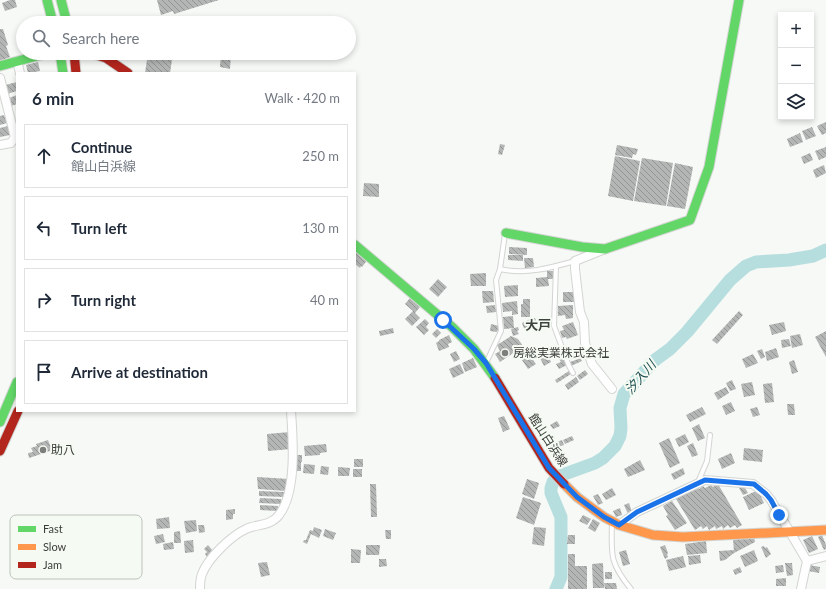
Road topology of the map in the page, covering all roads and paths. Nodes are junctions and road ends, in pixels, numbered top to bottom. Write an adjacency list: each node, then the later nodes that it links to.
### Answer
1 (47, 0): 4 (main road)
2 (61, 0): 5 (main road)
3 (738, 0): 20 (main road)
4 (51, 16)
5 (64, 16)
6 (21, 60): 10 (main road)
7 (61, 60): 13 (main road)
8 (75, 60): 14 (main road)
9 (109, 60): 15 (main road)
10 (17, 61): 11 (main road); 12 (street)
11 (0, 66)
12 (20, 72)
13 (63, 72)
14 (76, 72)
15 (127, 72)
16 (0, 78): 17 (street)
17 (0, 145)
18 (506, 233): 20 (main road); 23 (lane)
19 (356, 246): 24 (main road, 館山白浜線)
20 (605, 249): 21 (street)
21 (575, 262): 22 (lane); 27 (street)
22 (556, 267): 23 (lane); 25 (lane)
23 (500, 269): 24 (lane)
24 (486, 363): 34 (main road, 館山白浜線)
25 (573, 374)
26 (16, 384): 30 (main road)
27 (612, 389)
28 (18, 412): 32 (main road)
29 (291, 412): 39 (street)
30 (0, 422)
31 (710, 435): 33 (lane)
32 (0, 451)
33 (698, 482): 34 (street); 36 (street)
34 (616, 523): 36 (main road, 館山白浜線); 40 (lane)
35 (826, 530): 36 (main road, 館山白浜線)
36 (790, 532): 38 (street)
37 (826, 556): 38 (street)
38 (807, 561): 41 (street)
39 (200, 589)
40 (631, 589)
41 (801, 589)

